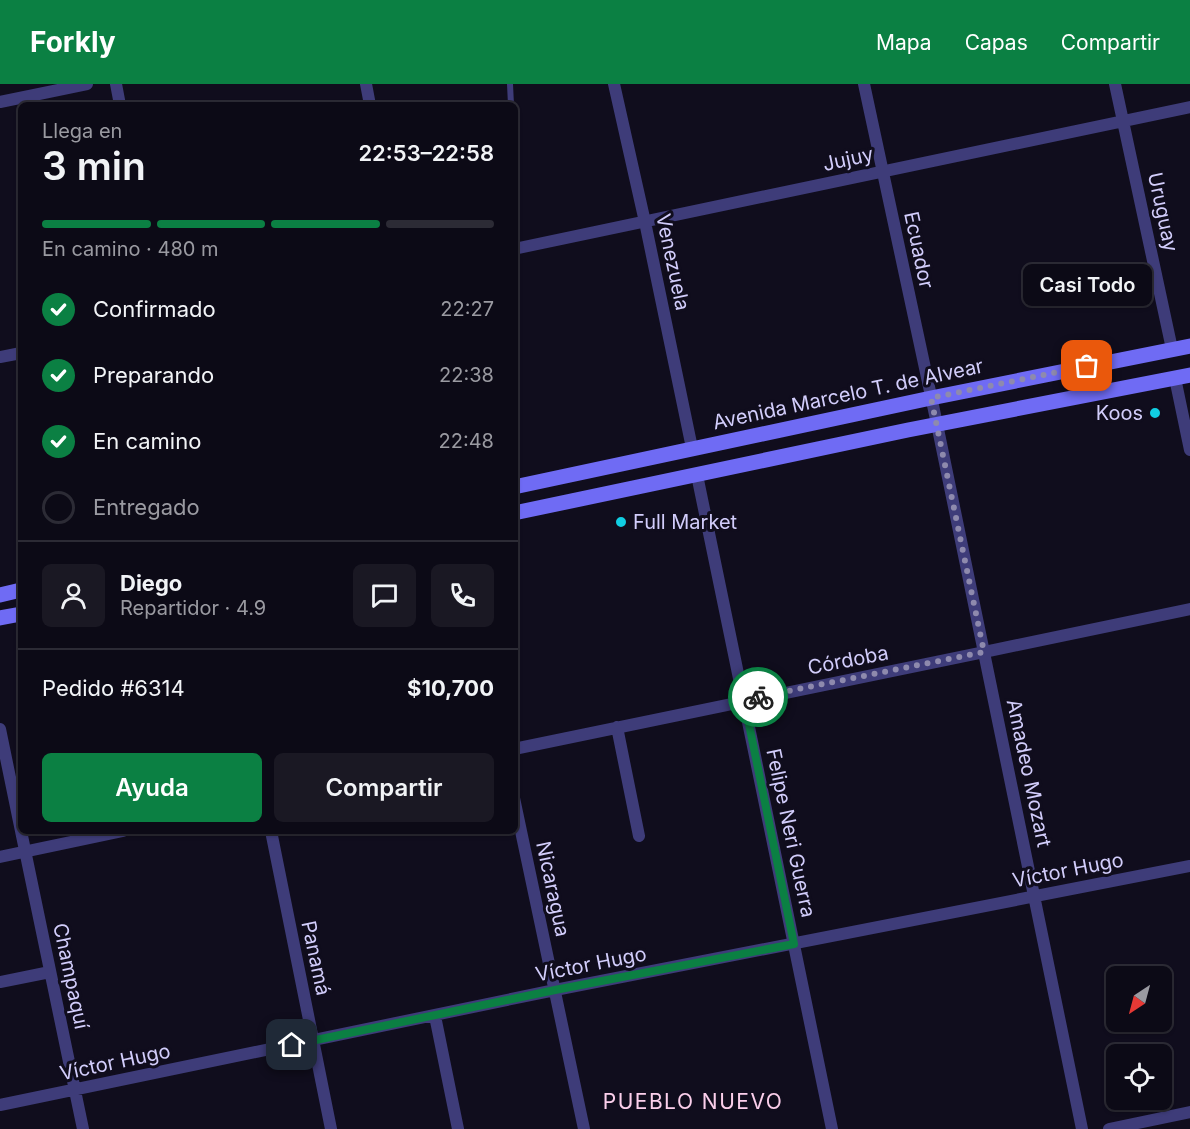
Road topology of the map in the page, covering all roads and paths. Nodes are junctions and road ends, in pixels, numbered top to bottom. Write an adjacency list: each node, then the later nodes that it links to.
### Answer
1 (87, 84): 8 (street)
2 (116, 84): 9 (street)
3 (366, 84): 10 (street)
4 (510, 84): 11 (lane)
5 (614, 84): 15 (street, Venezuela)
6 (864, 84): 14 (street, Ecuador)
7 (1115, 84): 13 (street, Uruguay)
8 (0, 102)
9 (119, 102)
10 (369, 102)
11 (511, 102)
12 (1190, 107): 13 (street, Jujuy)
13 (1123, 122): 14 (street, Jujuy); 18 (street, Uruguay)
14 (882, 172): 15 (street, Jujuy); 22 (street, Ecuador)
15 (645, 222): 16 (street, Jujuy); 24 (street, Venezuela)
16 (518, 248)
17 (1190, 346): 18 (main road, Avenida Marcelo T. de Alvear)
18 (1172, 349): 22 (main road, Avenida Marcelo T. de Alvear)
19 (18, 354): 20 (street)
20 (0, 357)
21 (1182, 377): 23 (main road); 25 (street)
22 (931, 398): 23 (street, Ecuador); 24 (main road, Avenida Marcelo T. de Alvear)
23 (937, 424): 26 (main road); 34 (street, Amadeo Mozart)
24 (692, 448): 27 (main road, Avenida Marcelo T. de Alvear)
25 (1190, 450)
26 (697, 475): 28 (main road); 35 (street, Felipe Neri Guerra)
27 (518, 486)
28 (518, 512)
29 (18, 591): 30 (main road)
30 (0, 595)
31 (1190, 609): 34 (street, Córdoba)
32 (18, 615): 33 (main road)
33 (0, 618)
34 (984, 652): 35 (street, Córdoba); 48 (street, Amadeo Mozart)
35 (744, 700): 36 (street, Córdoba); 49 (street, Felipe Neri Guerra)
36 (617, 727): 38 (street, Córdoba); 44 (street)
37 (1, 736): 39 (street, Champaquí)
38 (518, 748)
39 (18, 817)
40 (518, 817): 52 (street, Nicaragua)
41 (22, 834): 45 (street, Champaquí)
42 (109, 834): 45 (street)
43 (271, 834): 54 (street, Panamá)
44 (639, 836)
45 (25, 852): 46 (street); 50 (street, Champaquí)
46 (0, 857)
47 (1190, 866): 48 (street, Víctor Hugo)
48 (1034, 896): 49 (street, Víctor Hugo); 63 (street, Amadeo Mozart)
49 (794, 944): 52 (street, Víctor Hugo); 62 (street, Felipe Neri Guerra)
50 (50, 972): 51 (street); 55 (street, Champaquí)
51 (0, 982)
52 (555, 990): 53 (street, Víctor Hugo); 61 (street, Nicaragua)
53 (435, 1016): 54 (street, Víctor Hugo); 60 (street)
54 (313, 1041): 55 (street, Víctor Hugo); 59 (street, Panamá)
55 (75, 1090): 56 (street, Víctor Hugo); 58 (street, Champaquí)
56 (0, 1105)
57 (1190, 1112): 64 (street)
58 (83, 1129)
59 (332, 1129)
60 (458, 1129)
61 (584, 1129)
62 (832, 1129)
63 (1082, 1129)
64 (1109, 1129)

